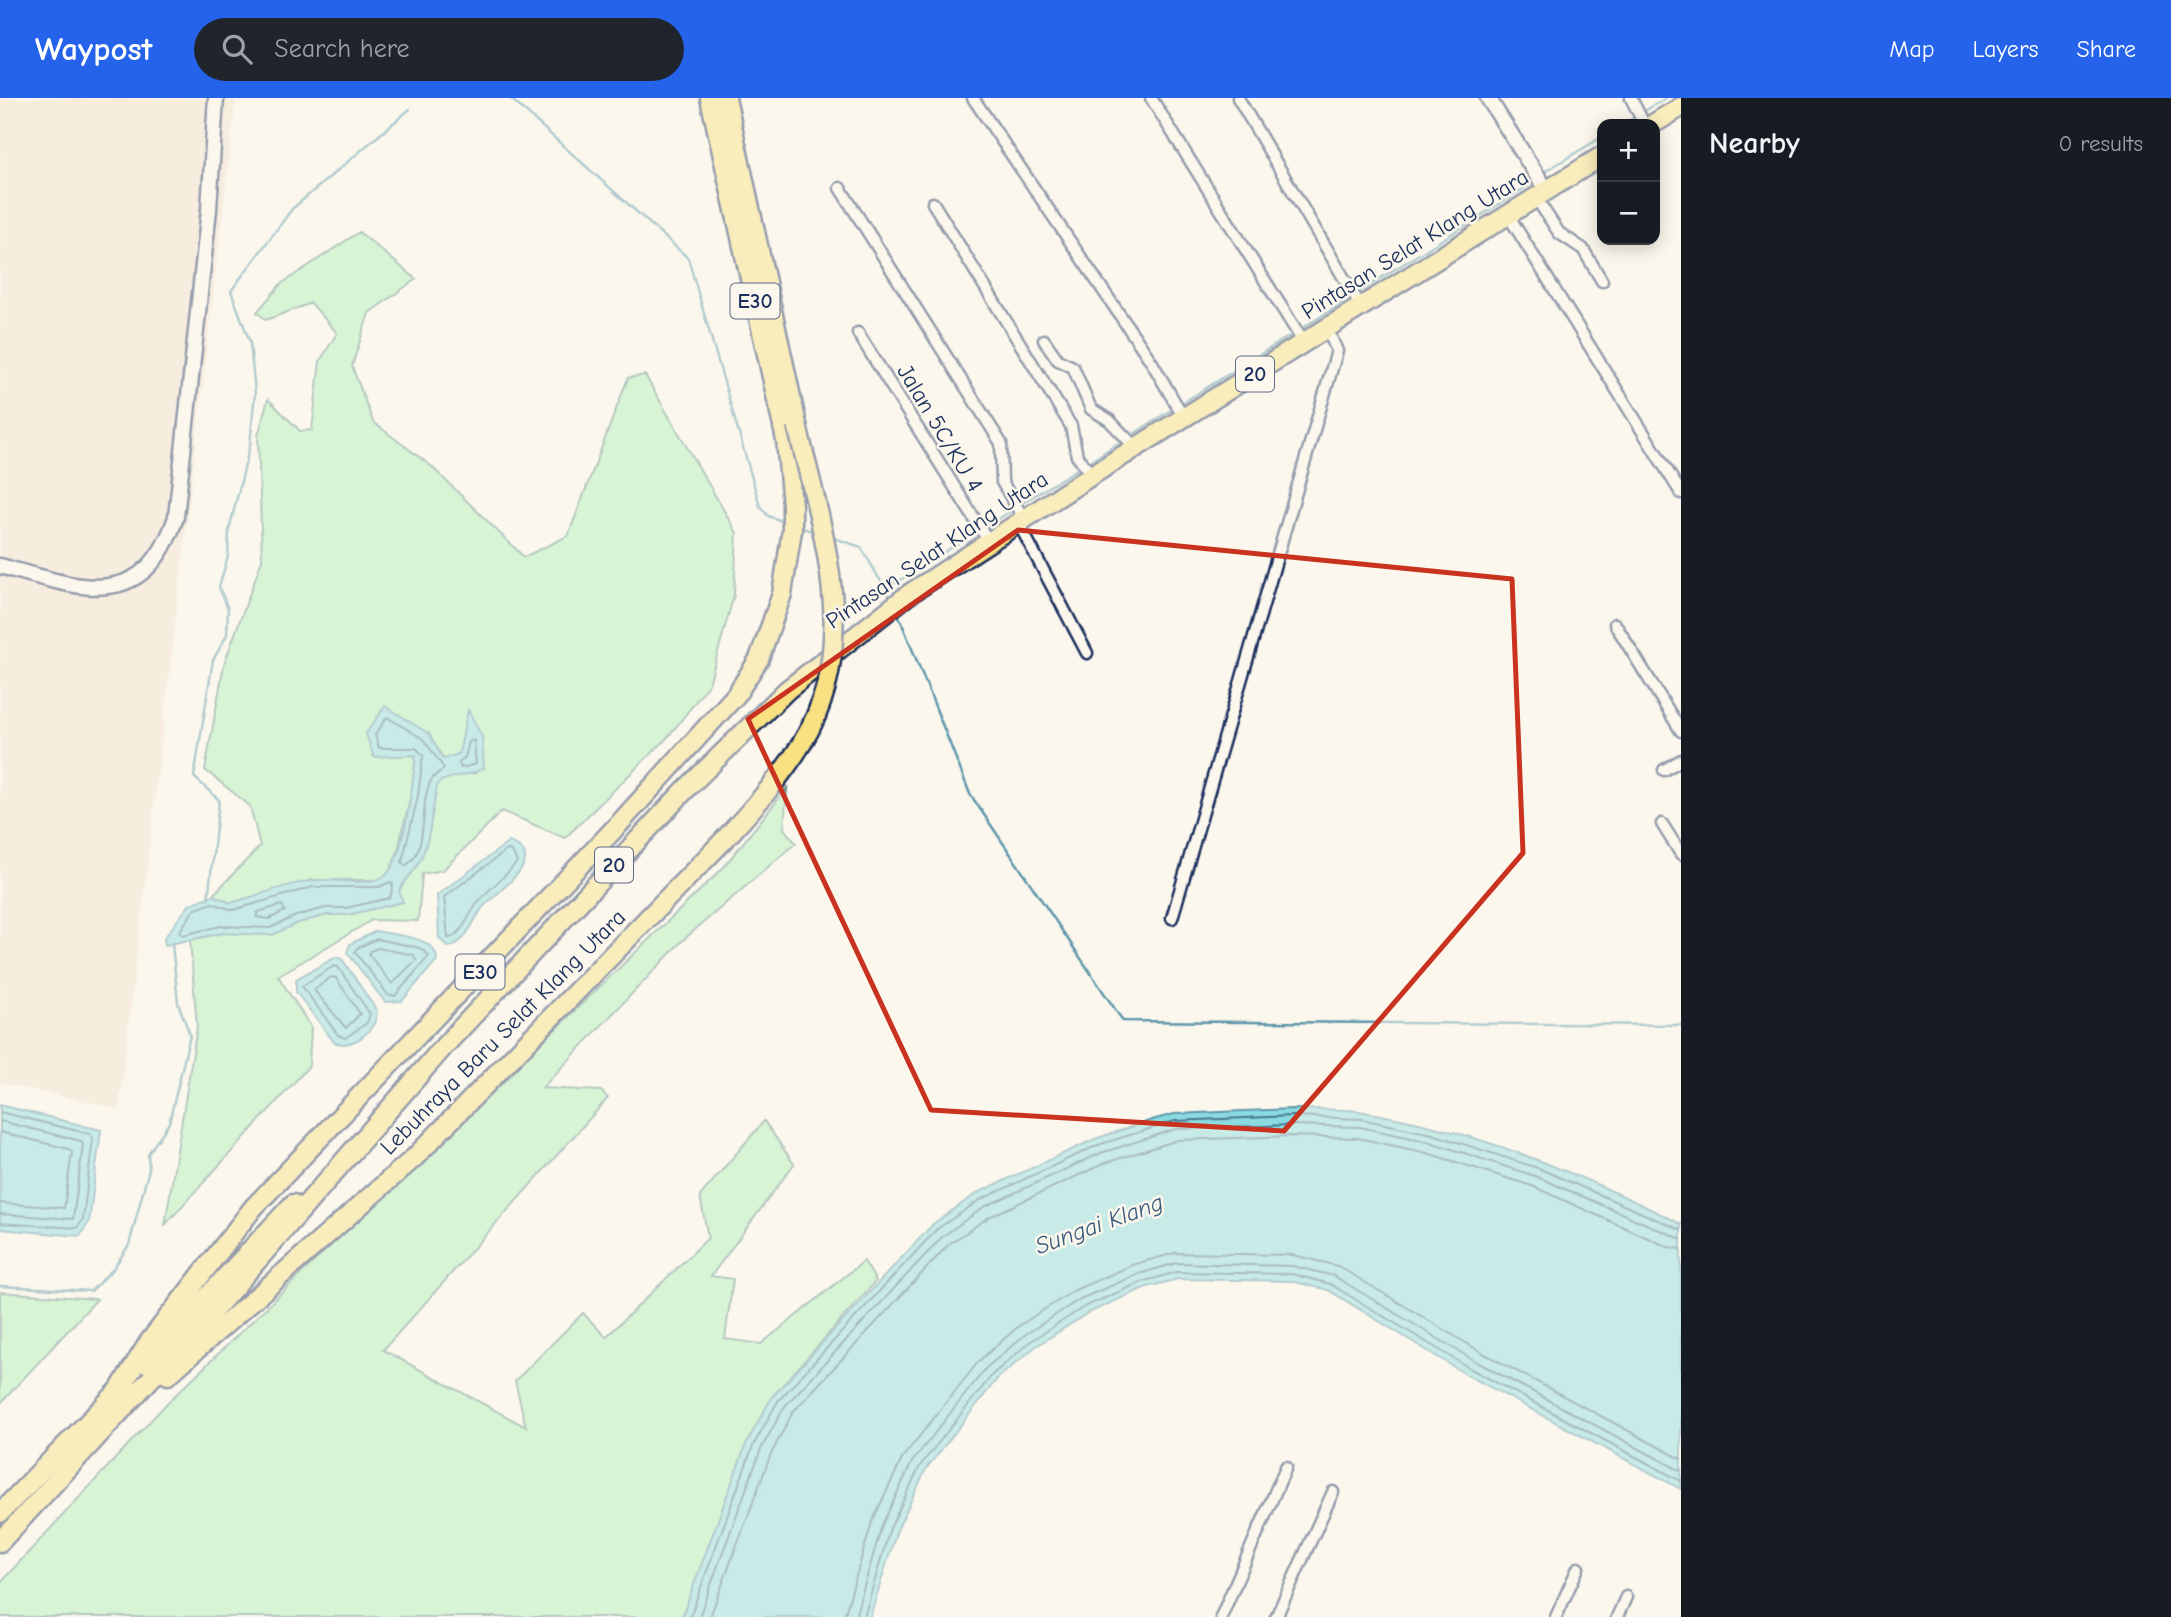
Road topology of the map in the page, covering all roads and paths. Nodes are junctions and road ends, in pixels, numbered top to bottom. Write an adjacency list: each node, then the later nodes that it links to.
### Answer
1 (216, 98): 29 (street)
2 (710, 98): 39 (highway, Lebuhraya Baru Selat Klang Utara / E30)
3 (726, 98): 41 (highway, Lebuhraya Baru Selat Klang Utara / E30, bridge)
4 (973, 98): 23 (street)
5 (1151, 98): 22 (street)
6 (1238, 98): 18 (street)
7 (1488, 98): 14 (street)
8 (1631, 98): 10 (street)
9 (1681, 107): 11 (highway)
10 (1642, 119)
11 (1660, 120)
12 (1597, 159): 14 (highway, Pintasan Selat Klang Utara / 20)
13 (840, 187): 27 (street)
14 (1541, 194): 16 (highway, Pintasan Selat Klang Utara / 20); 17 (street)
15 (933, 203): 25 (street)
16 (1508, 215): 18 (highway, Pintasan Selat Klang Utara / 20); 26 (street)
17 (1602, 281)
18 (1359, 304): 19 (highway, Pintasan Selat Klang Utara / 20)
19 (1327, 328): 22 (highway, Pintasan Selat Klang Utara / 20); 37 (street)
20 (858, 333): 28 (street, Jalan 5C/KU 4)
21 (1044, 340): 24 (street)
22 (1302, 341): 23 (highway, Pintasan Selat Klang Utara / 20)
23 (1182, 414): 24 (highway, Pintasan Selat Klang Utara / 20)
24 (1133, 444): 25 (highway, Pintasan Selat Klang Utara / 20)
25 (1090, 472): 27 (highway, Pintasan Selat Klang Utara / 20)
26 (1681, 493)
27 (1021, 519): 28 (highway, Pintasan Selat Klang Utara / 20); 31 (street)
28 (989, 542): 38 (highway, Pintasan Selat Klang Utara / 20)
29 (0, 566)
30 (1615, 624): 32 (street)
31 (1087, 653)
32 (1681, 731)
33 (1680, 762): 34 (street)
34 (1664, 770)
35 (1662, 824): 36 (street)
36 (1681, 854)
37 (1172, 918)
38 (366, 1133): 39 (highway, Lebuhraya Baru Selat Klang Utara / E30); 41 (highway, Lebuhraya Baru Selat Klang Utara / E30)
39 (119, 1390): 43 (highway, Lebuhraya Baru Selat Klang Utara / E30)
40 (1286, 1467): 47 (street)
41 (68, 1469): 44 (highway, Lebuhraya Baru Selat Klang Utara / E30)
42 (1333, 1492): 48 (street)
43 (0, 1513)
44 (0, 1542)
45 (1578, 1568): 49 (street)
46 (1626, 1597): 50 (street)
47 (1221, 1617)
48 (1276, 1617)
49 (1556, 1617)
50 (1617, 1617)

